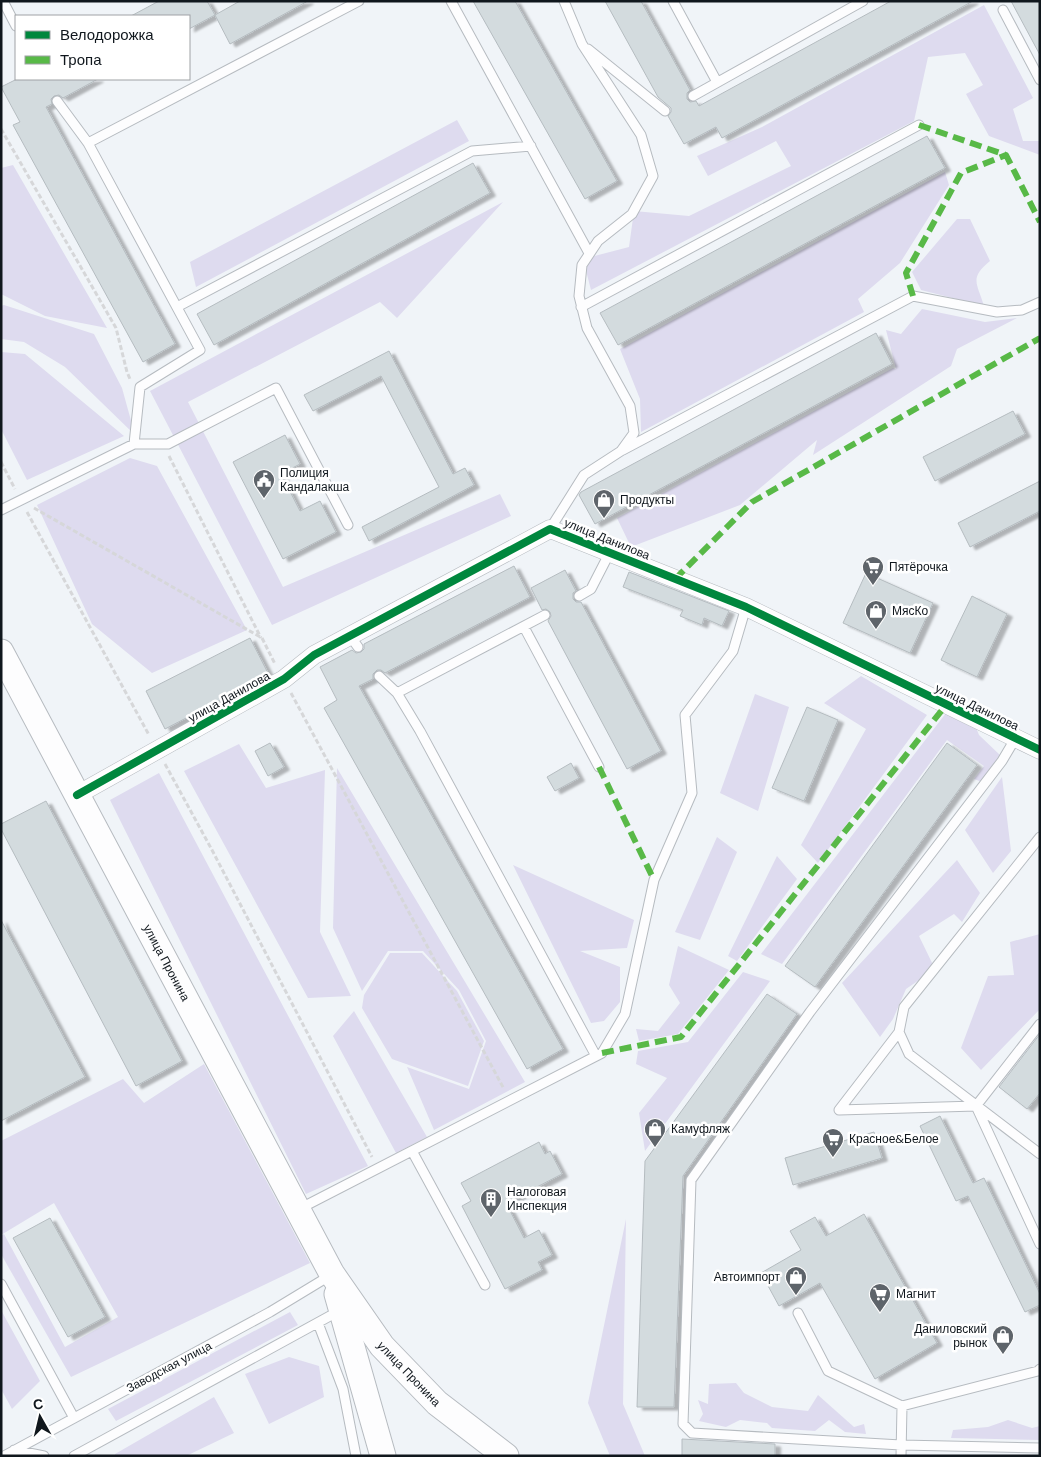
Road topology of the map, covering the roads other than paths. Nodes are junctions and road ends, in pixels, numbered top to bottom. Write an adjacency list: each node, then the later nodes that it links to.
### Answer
1 (3, 1): 8 (lane)
2 (359, 1): 16 (lane)
3 (451, 1): 17 (lane)
4 (564, 1): 9 (lane)
5 (673, 1): 11 (lane)
6 (863, 1): 11 (lane)
7 (1003, 10): 10 (lane)
8 (15, 24)
9 (582, 44): 14 (lane); 18 (lane)
10 (1040, 80)
11 (717, 82): 12 (lane)
12 (693, 96)
13 (57, 101): 16 (lane)
14 (665, 111)
15 (919, 125): 21 (lane)
16 (88, 143): 20 (lane)
17 (531, 146): 18 (lane); 20 (lane)
18 (589, 253): 21 (lane)
19 (1040, 302): 23 (lane)
20 (176, 307): 22 (lane)
21 (582, 307): 23 (lane)
22 (134, 444): 24 (lane); 25 (lane)
23 (621, 451): 26 (lane)
24 (1, 510)
25 (348, 525)
26 (550, 529): 27 (street, улица Данилова); 38 (street, улица Данилова)
27 (610, 552): 28 (lane); 29 (street, улица Данилова)
28 (578, 596)
29 (746, 608): 35 (street, улица Данилова); 42 (lane)
30 (545, 615): 31 (lane)
31 (524, 628): 34 (lane); 37 (lane)
32 (1, 652): 38 (main road, улица Пронина)
33 (379, 676): 34 (lane)
34 (397, 694): 42 (lane)
35 (1015, 738): 36 (street, улица Данилова); 57 (lane)
36 (1040, 750)
37 (599, 767)
38 (77, 795): 46 (main road, улица Пронина)
39 (1040, 837): 41 (lane)
40 (1040, 1024): 43 (lane)
41 (899, 1032): 43 (lane); 43 (lane)
42 (596, 1056): 44 (lane)
43 (976, 1106): 45 (lane); 47 (lane)
44 (412, 1151): 46 (lane); 50 (lane)
45 (1040, 1154)
46 (297, 1210): 48 (main road, улица Пронина)
47 (1040, 1244)
48 (332, 1274): 51 (main road, улица Пронина); 56 (lane, Заводская улица); 65 (main road, улица Пронина)
49 (1, 1284): 56 (lane)
50 (485, 1285)
51 (342, 1310): 53 (lane); 64 (main road, улица Пронина)
52 (798, 1313): 55 (lane)
53 (318, 1323): 62 (lane); 63 (lane)
54 (1040, 1369): 55 (lane)
55 (902, 1406): 57 (lane)
56 (74, 1418): 59 (lane, Заводская улица)
57 (901, 1444): 58 (lane); 66 (lane)
58 (1040, 1448)
59 (14, 1450): 60 (lane, Заводская улица); 61 (lane)
60 (4, 1456)
61 (44, 1456)
62 (74, 1456)
63 (356, 1456)
64 (383, 1456)
65 (506, 1456)
66 (901, 1456)

